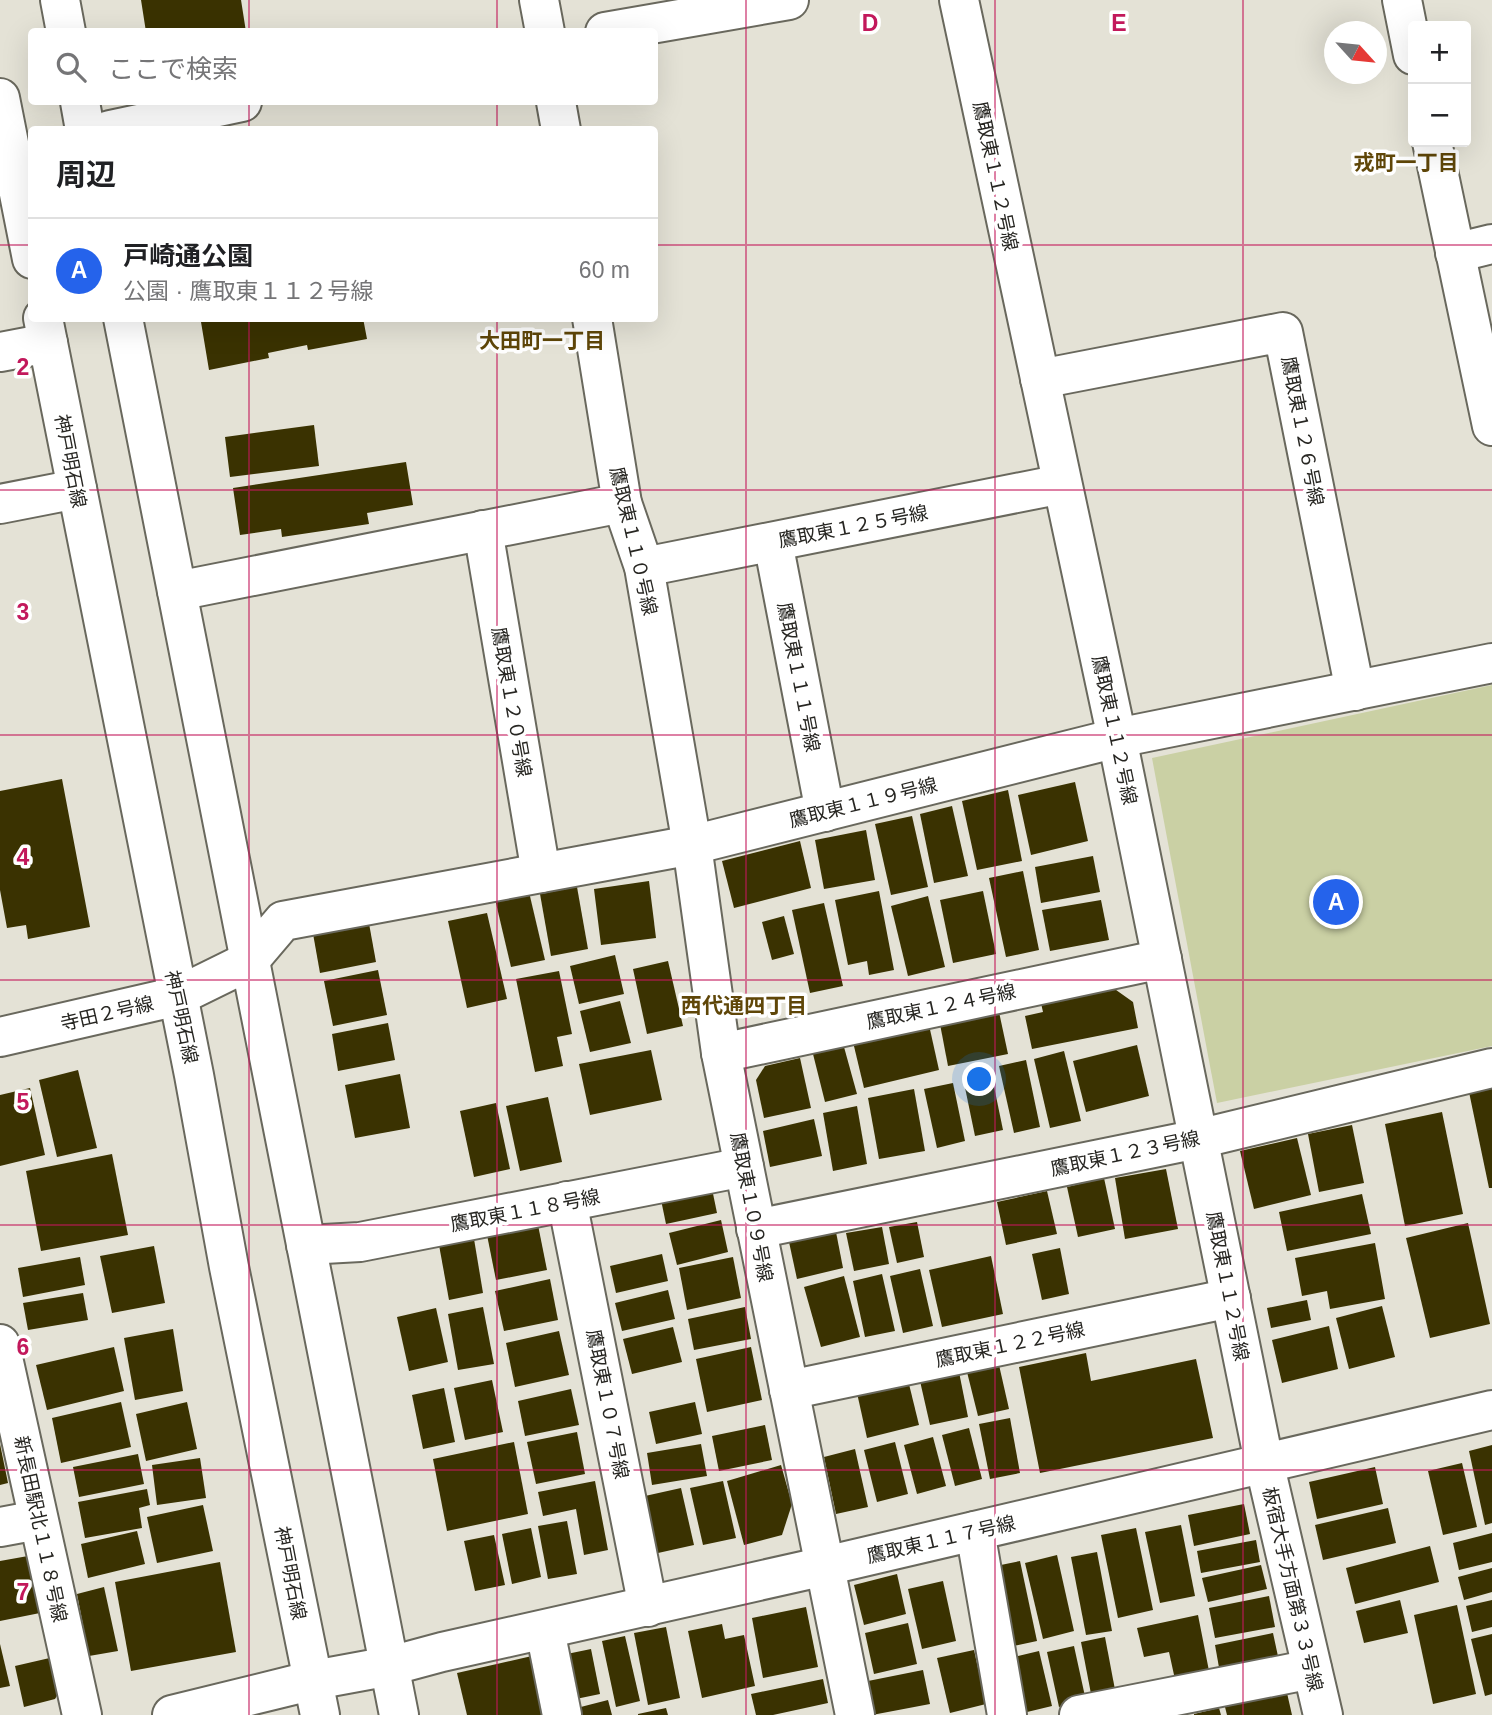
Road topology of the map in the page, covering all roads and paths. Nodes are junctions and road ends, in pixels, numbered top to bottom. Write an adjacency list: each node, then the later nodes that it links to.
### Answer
1 (60, 0): 6 (street)
2 (538, 0): 7 (street)
3 (789, 0): 8 (street)
4 (959, 0): 26 (street, 鷹取東１１２号線)
5 (1402, 0): 9 (street)
6 (65, 28)
7 (544, 28)
8 (628, 28)
9 (1408, 30)
10 (0, 98): 18 (street)
11 (81, 105): 14 (street)
12 (228, 105): 15 (street)
13 (557, 105): 16 (street)
14 (84, 126)
15 (129, 126)
16 (560, 126)
17 (1433, 147): 21 (street)
18 (22, 162): 19 (street)
19 (28, 220)
20 (1492, 244): 21 (street)
21 (1455, 253): 27 (street)
22 (124, 322): 35 (street)
23 (593, 322): 30 (street, 鷹取東１１０号線)
24 (46, 331): 25 (street); 29 (street, 神戸明石線)
25 (0, 352)
26 (1040, 379): 28 (street, 鷹取東１１２号線); 37 (street, 鷹取東１２６号線)
27 (1492, 426)
28 (1062, 484): 33 (street, 鷹取東１２５号線); 38 (street, 鷹取東１１２号線)
29 (77, 489): 31 (street); 44 (street, 神戸明石線)
30 (622, 503): 32 (street); 34 (street, 鷹取東１１０号線)
31 (0, 504)
32 (483, 530): 35 (street); 41 (street, 鷹取東１２０号線)
33 (773, 542): 34 (street, 鷹取東１２５号線); 39 (street, 鷹取東１１１号線)
34 (644, 567): 40 (street, 鷹取東１１０号線)
35 (177, 591): 43 (street)
36 (1492, 663): 37 (street, 鷹取東１１９号線)
37 (1355, 691): 38 (street, 鷹取東１１９号線)
38 (1117, 738): 39 (street, 鷹取東１１９号線); 42 (street, 鷹取東１１２号線)
39 (825, 812): 40 (street, 鷹取東１１９号線)
40 (692, 845): 41 (street, 鷹取東１１９号線); 46 (street, 鷹取東１０９号線)
41 (541, 873): 43 (street, 鷹取東１１９号線)
42 (1162, 959): 46 (street, 鷹取東１２４号線); 48 (street, 鷹取東１１２号線)
43 (249, 961): 44 (street, 寺田２号線); 52 (street)
44 (178, 996): 45 (street, 寺田２号線); 66 (street, 神戸明石線)
45 (0, 1037)
46 (721, 1053): 49 (street, 鷹取東１０９号線)
47 (1492, 1069): 48 (street, 鷹取東１２３号線)
48 (1198, 1139): 51 (street, 鷹取東１２３号線); 53 (street, 鷹取東１１２号線)
49 (744, 1167): 50 (street, 鷹取東１１８号線); 51 (street, 鷹取東１０９号線)
50 (567, 1202): 52 (street, 鷹取東１１８号線); 62 (street, 鷹取東１０７号線)
51 (756, 1229): 55 (street, 鷹取東１０９号線)
52 (306, 1245): 64 (street)
53 (1231, 1298): 55 (street, 鷹取東１２２号線); 57 (street, 鷹取東１１２号線)
54 (0, 1344): 58 (street, 新長田駅北１１８号線)
55 (789, 1390): 61 (street, 鷹取東１０９号線)
56 (1492, 1410): 57 (street, 鷹取東１１７号線)
57 (1264, 1462): 60 (street, 鷹取東１１７号線); 65 (street, 板宿大手方面第３３号線)
58 (38, 1520): 59 (street); 67 (street, 新長田駅北１１８号線)
59 (0, 1527)
60 (975, 1531): 61 (street, 鷹取東１１７号線); 72 (street)
61 (824, 1566): 62 (street, 鷹取東１１７号線); 71 (street, 鷹取東１０９号線)
62 (648, 1607): 63 (street, 鷹取東１１７号線)
63 (545, 1630): 64 (street, 鷹取東１１７号線); 70 (street)
64 (390, 1666): 66 (street, 鷹取東１１７号線); 69 (street)
65 (1312, 1669): 73 (street); 74 (street, 板宿大手方面第３３号線)
66 (317, 1698): 68 (street, 鷹取東１１７号線)
67 (82, 1715)
68 (172, 1715)
69 (399, 1715)
70 (562, 1715)
71 (855, 1715)
72 (1007, 1715)
73 (1079, 1715)
74 (1323, 1715)

